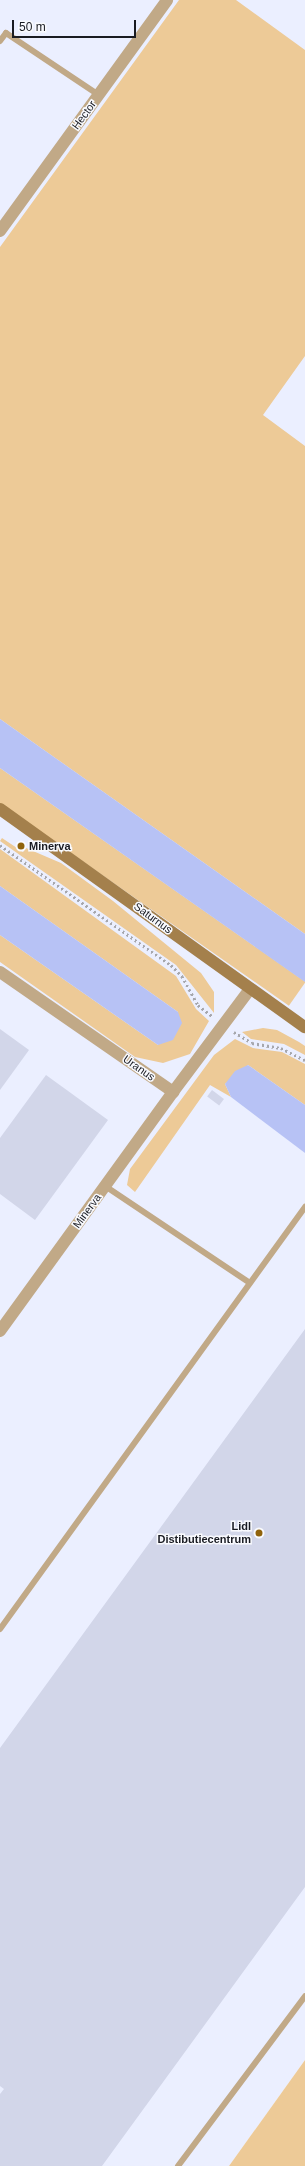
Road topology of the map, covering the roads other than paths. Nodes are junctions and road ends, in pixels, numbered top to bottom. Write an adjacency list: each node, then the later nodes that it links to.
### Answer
1 (167, 0): 3 (street, Hector)
2 (0, 41): 3 (lane)
3 (99, 94): 4 (street, Hector)
4 (0, 231)
5 (0, 809): 7 (main road, Saturnus)
6 (0, 972): 9 (street, Uranus)
7 (250, 990): 8 (main road, Saturnus); 9 (street)
8 (305, 1027)
9 (173, 1092): 10 (street, Minerva)
10 (105, 1186): 12 (lane); 13 (street, Minerva)
11 (305, 1207): 12 (lane)
12 (250, 1283): 14 (lane)
13 (0, 1331)
14 (0, 1629)
15 (305, 1996): 16 (lane)
16 (178, 2166)

